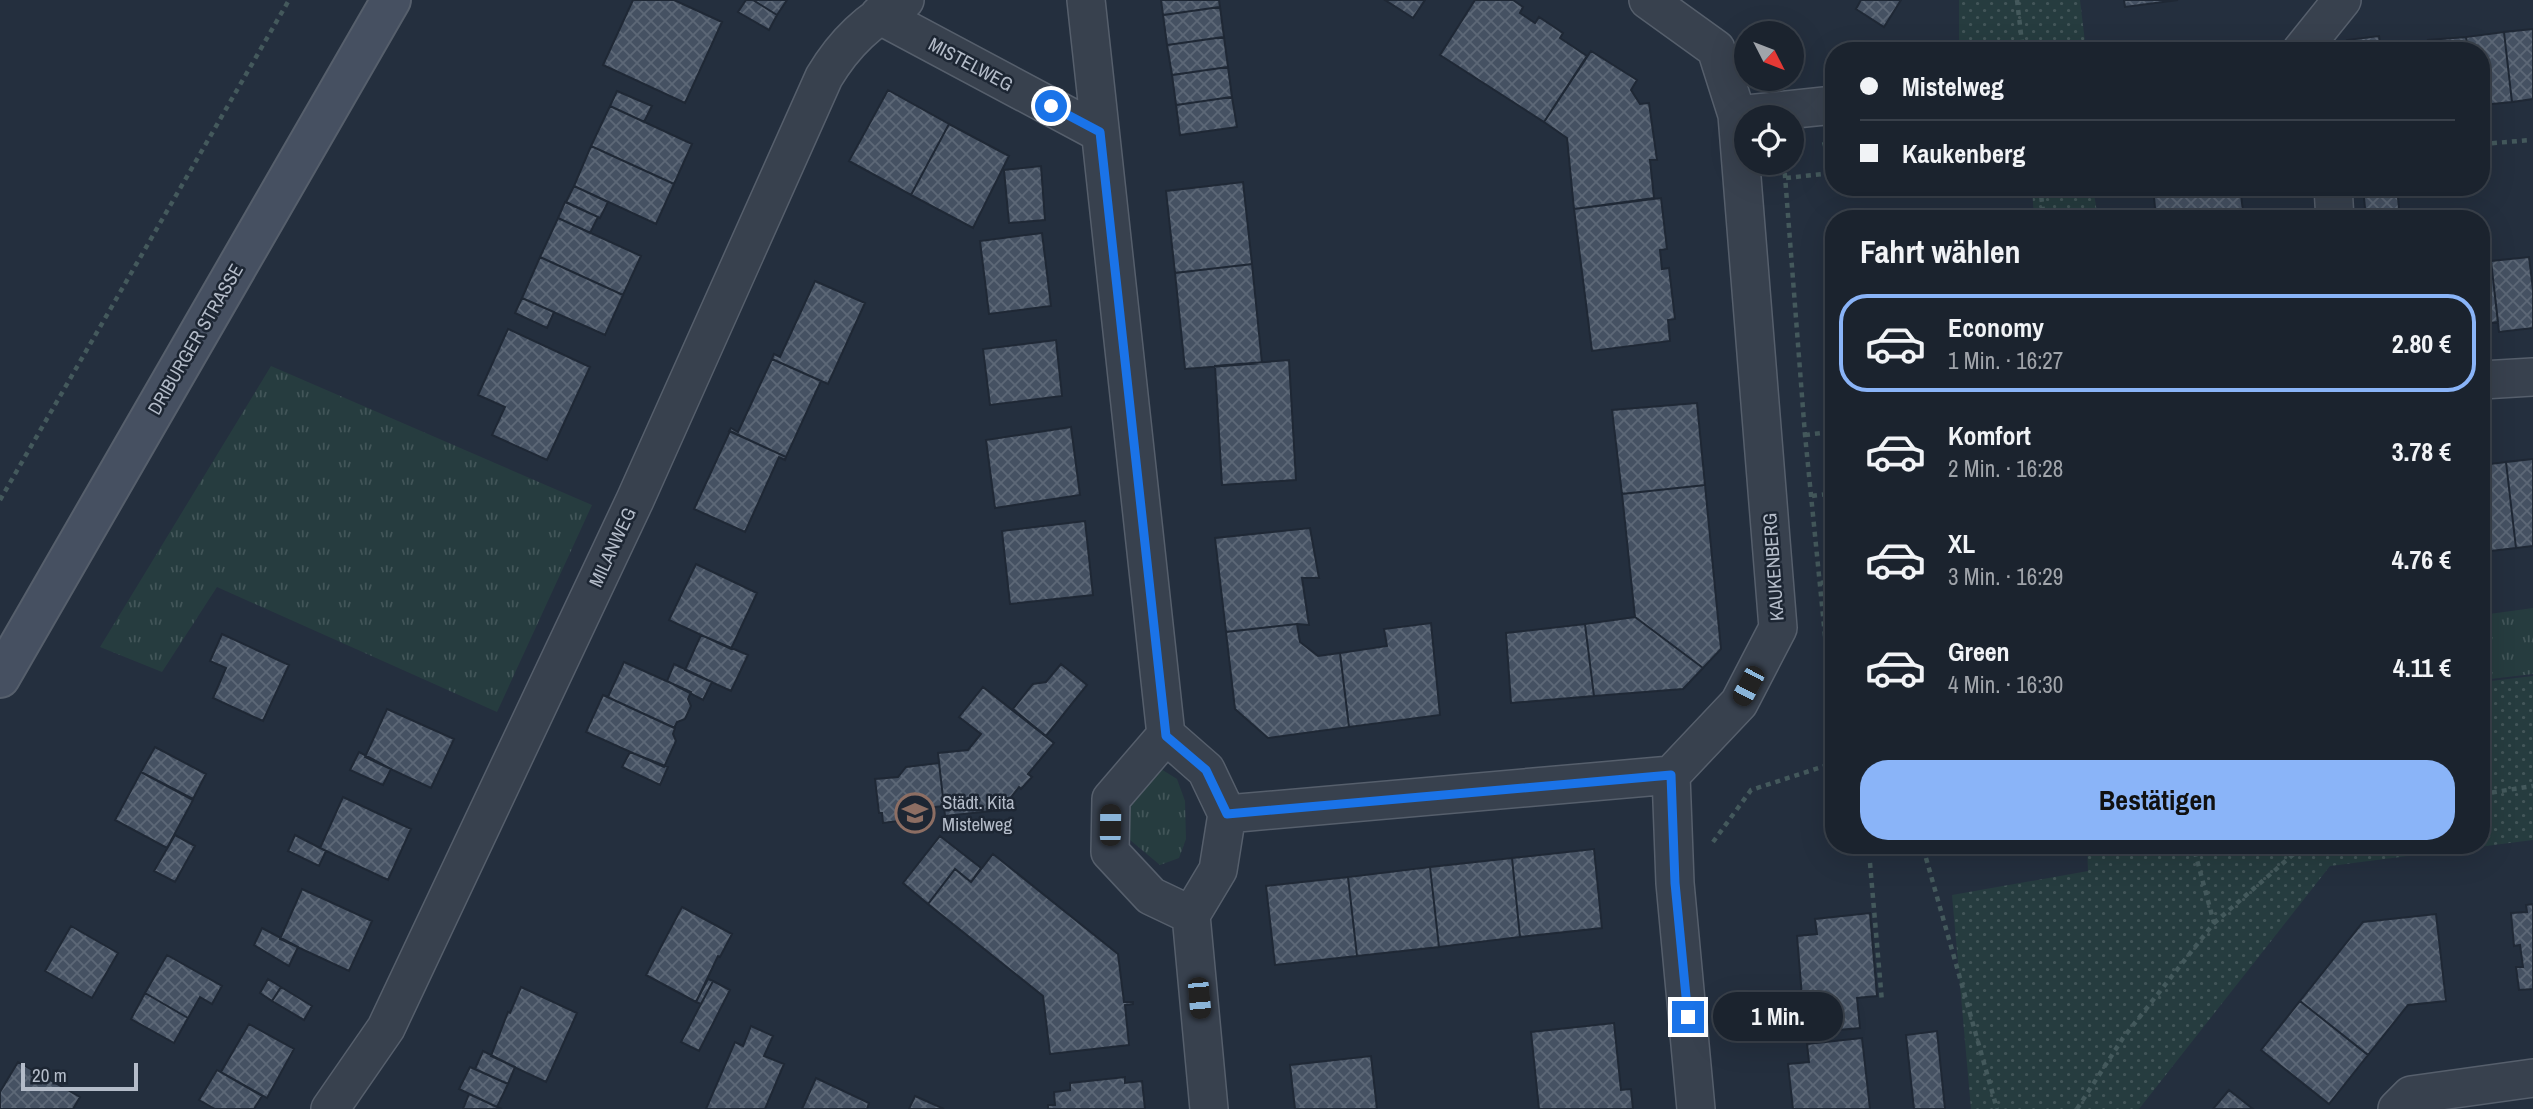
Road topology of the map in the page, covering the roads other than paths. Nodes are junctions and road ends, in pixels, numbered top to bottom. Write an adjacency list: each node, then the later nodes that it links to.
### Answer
1 (391, 0): 14 (main road, DRIBURGER STRASSE)
2 (1086, 0): 10 (street)
3 (1648, 0): 7 (street, KAUKENBERG)
4 (2342, 0): 6 (street)
5 (892, 8): 10 (street, MISTELWEG); 20 (street, MILANWEG)
6 (2308, 42)
7 (1734, 106)
8 (1825, 106): 9 (street)
9 (1804, 108)
10 (1100, 132): 15 (street)
11 (1742, 175): 16 (street, KAUKENBERG)
12 (2533, 377): 13 (street)
13 (2490, 380)
14 (0, 678)
15 (1166, 736): 17 (street); 18 (street)
16 (1671, 775): 17 (street); 22 (street)
17 (1227, 814): 18 (street)
18 (1191, 915): 21 (street)
19 (2533, 1079): 23 (street)
20 (330, 1109)
21 (1209, 1109)
22 (1696, 1109)
23 (2397, 1109)

